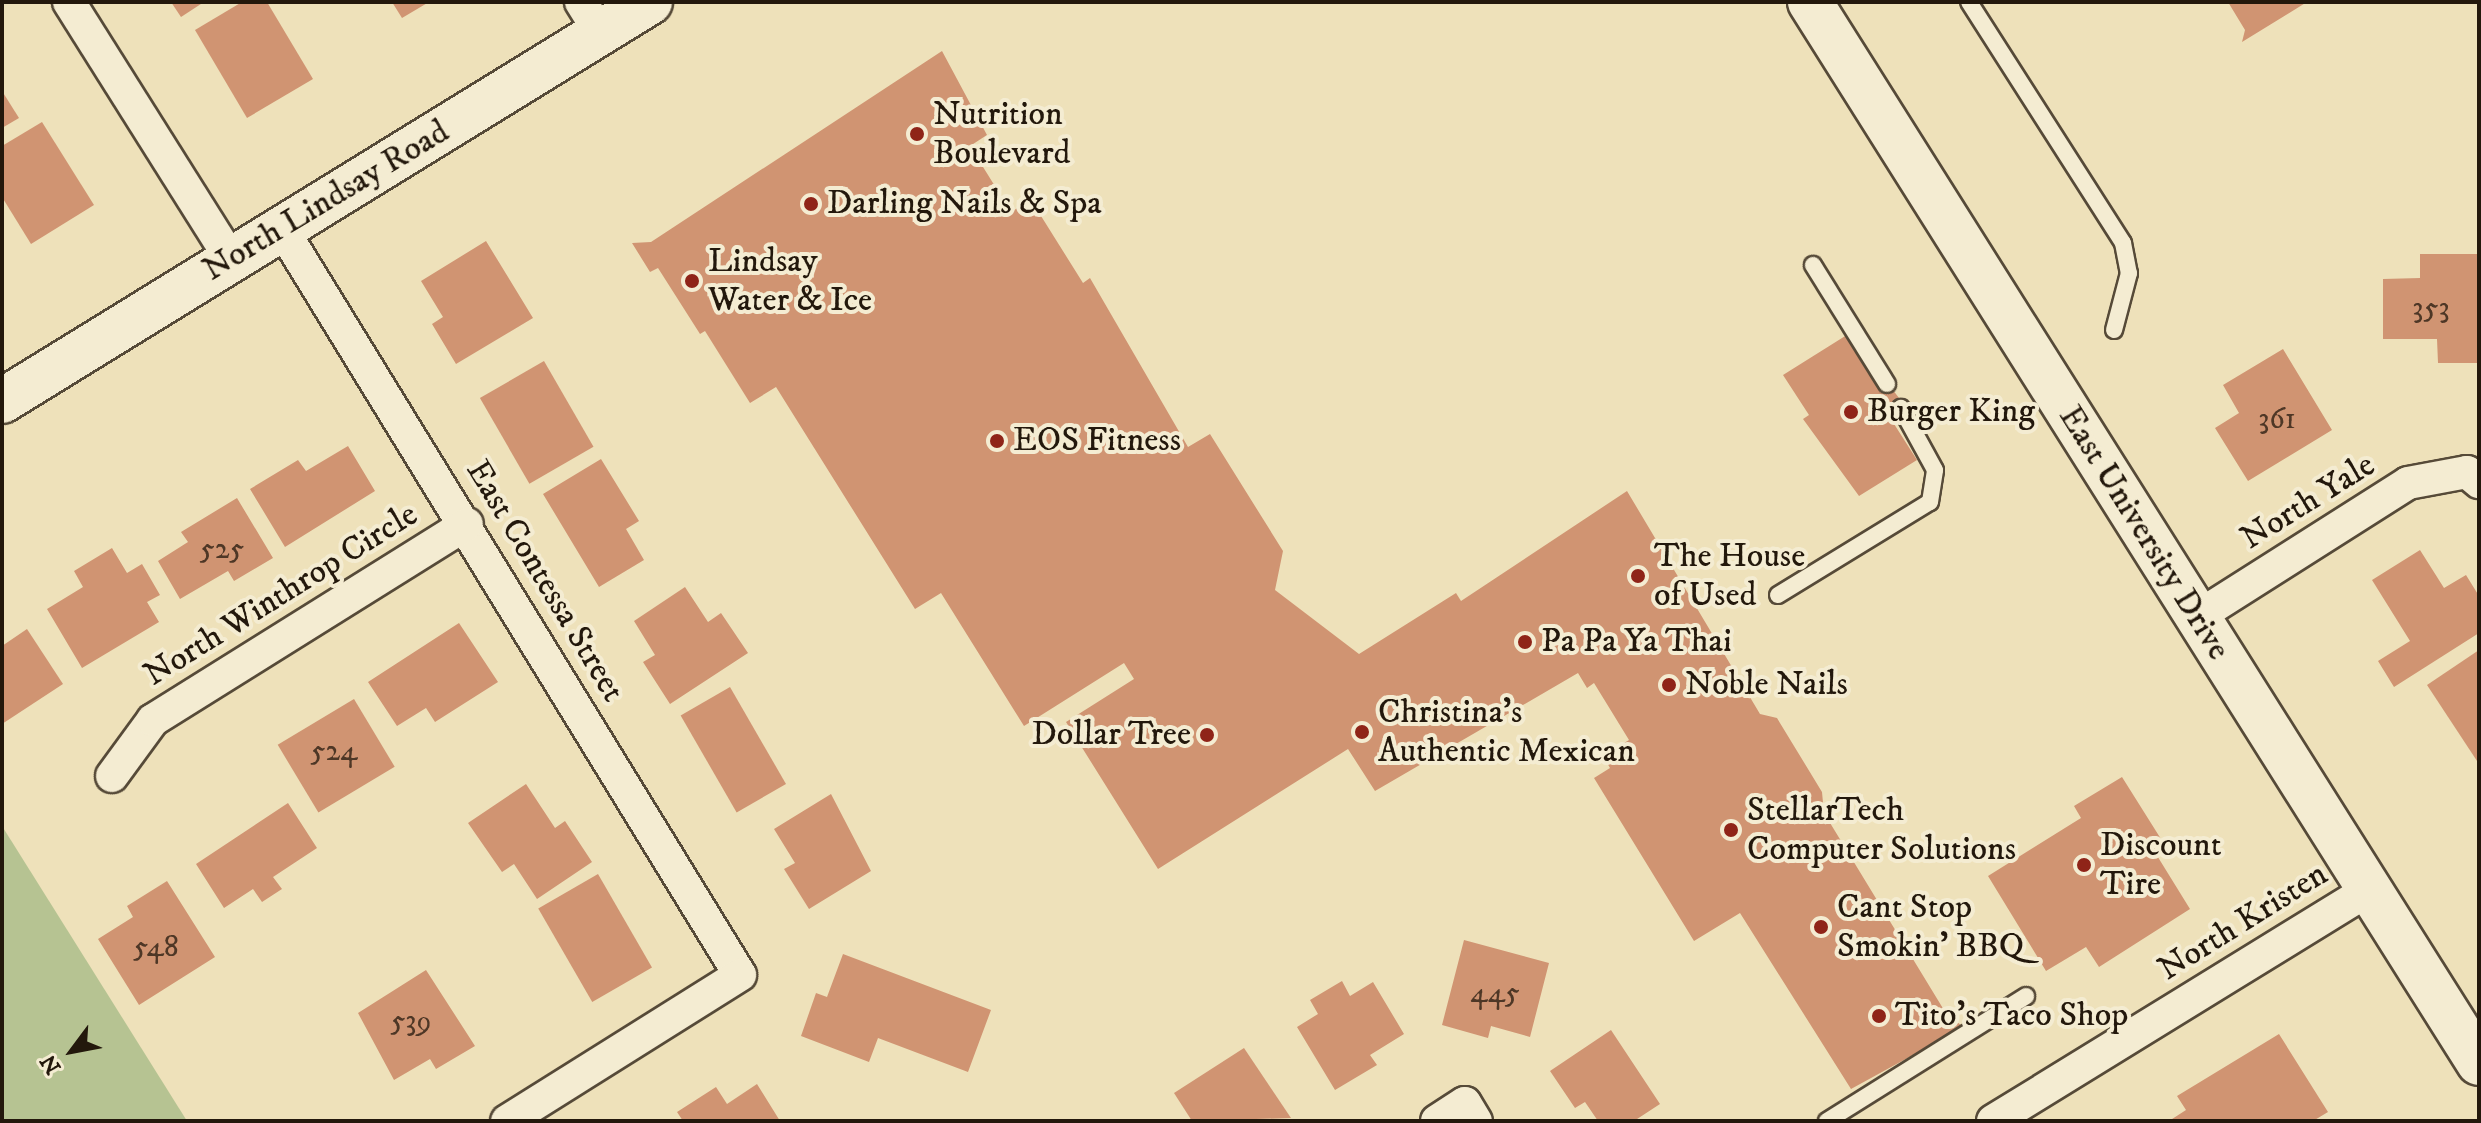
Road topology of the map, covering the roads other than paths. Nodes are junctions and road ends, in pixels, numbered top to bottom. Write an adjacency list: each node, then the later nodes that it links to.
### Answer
1 (69, 2): 7 (street)
2 (650, 2): 5 (main road, North Lindsay Road)
3 (1810, 2): 16 (main road, East University Drive)
4 (1969, 2): 9 (lane)
5 (590, 17): 6 (main road, North Lindsay Road)
6 (282, 229): 7 (main road, North Lindsay Road); 14 (street, East Contessa Street)
7 (231, 259): 11 (main road, North Lindsay Road)
8 (1813, 265): 10 (lane)
9 (2114, 330)
10 (1887, 384)
11 (2, 401)
12 (1901, 408): 15 (lane)
13 (2473, 477): 16 (street, North Yale)
14 (467, 524): 17 (street, North Winthrop Circle); 22 (street, East Contessa Street)
15 (1778, 595)
16 (2197, 617): 18 (main road, East University Drive)
17 (112, 776)
18 (2370, 889): 20 (main road, East University Drive); 25 (street, North Kristen)
19 (2026, 996): 24 (lane)
20 (2479, 1063)
21 (1471, 1112): 23 (street)
22 (507, 1121)
23 (1437, 1121)
24 (1827, 1121)
25 (1993, 1121)

